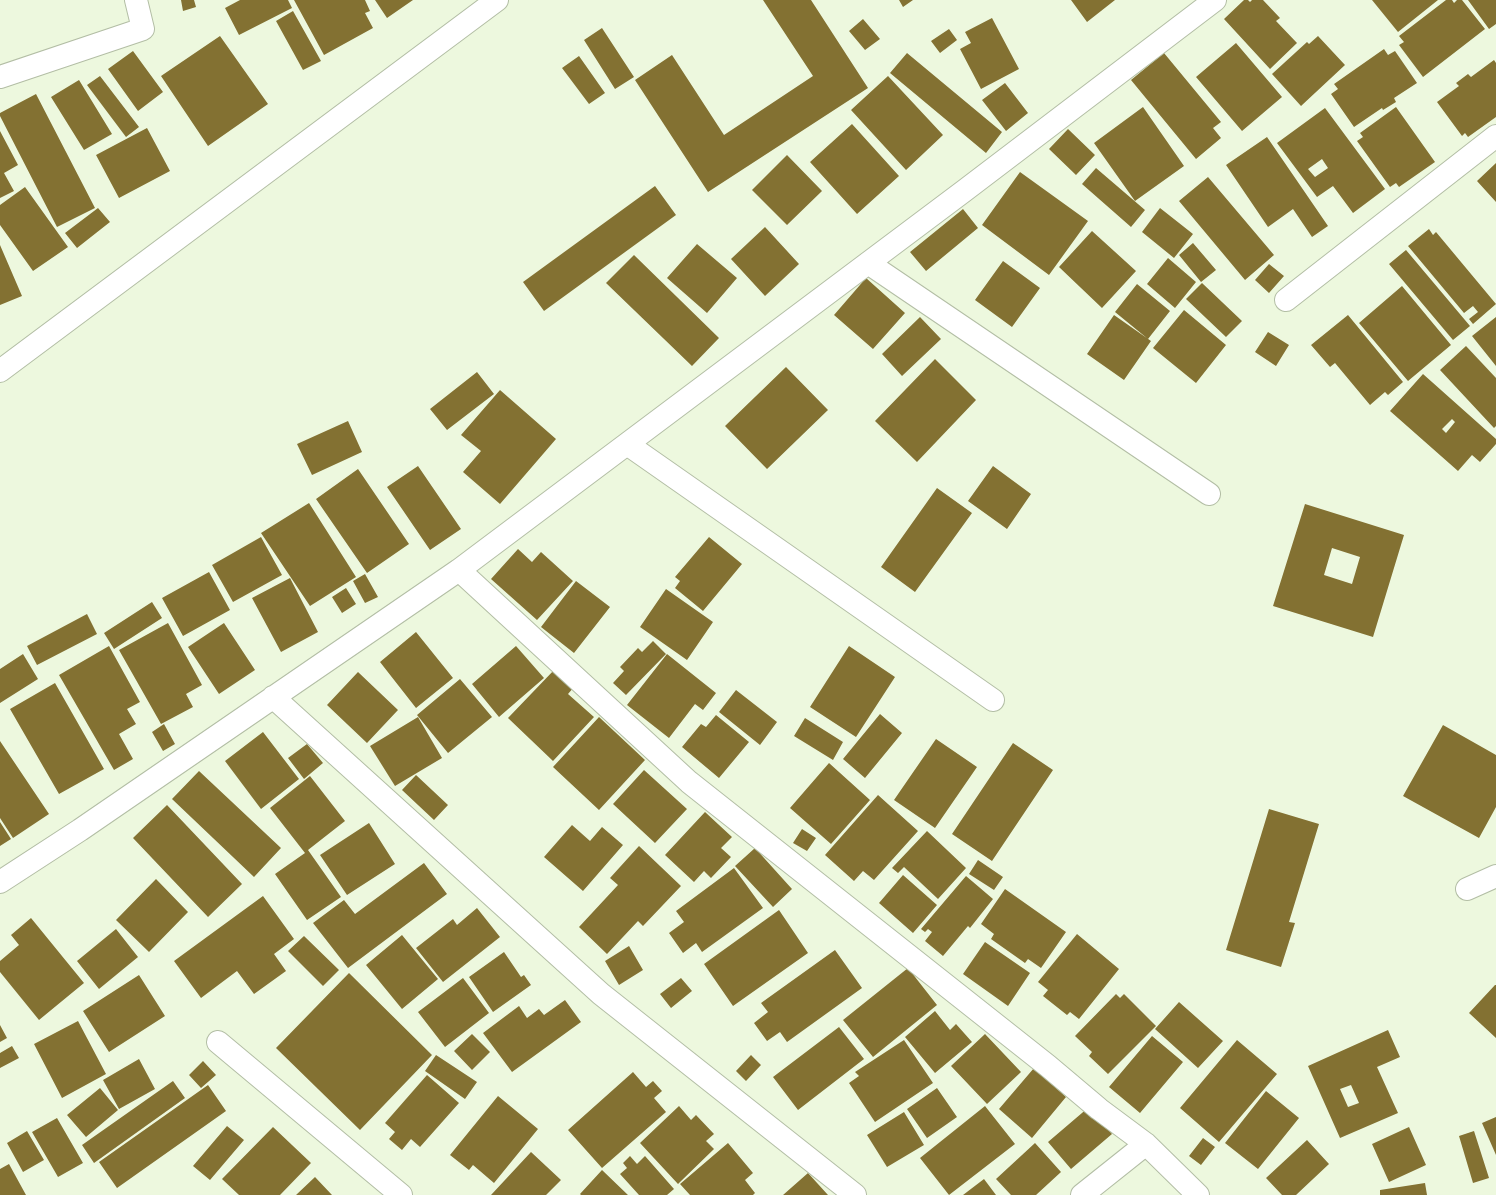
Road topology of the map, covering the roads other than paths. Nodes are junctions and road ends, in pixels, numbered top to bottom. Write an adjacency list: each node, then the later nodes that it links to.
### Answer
1 (136, 0): 4 (street)
2 (497, 0): 8 (street)
3 (1215, 0): 6 (street)
4 (0, 77)
5 (1496, 136): 7 (street)
6 (868, 263): 9 (street); 10 (street)
7 (1286, 300)
8 (0, 372)
9 (627, 444): 11 (street); 13 (street)
10 (1209, 494)
11 (458, 570): 12 (street); 18 (street)
12 (273, 697): 15 (street); 20 (street)
13 (993, 700)
14 (1496, 876): 16 (street)
15 (0, 882)
16 (1467, 889)
17 (218, 1042): 19 (street)
18 (1146, 1144): 21 (street); 22 (street)
19 (400, 1195)
20 (855, 1195)
21 (1082, 1195)
22 (1198, 1195)

